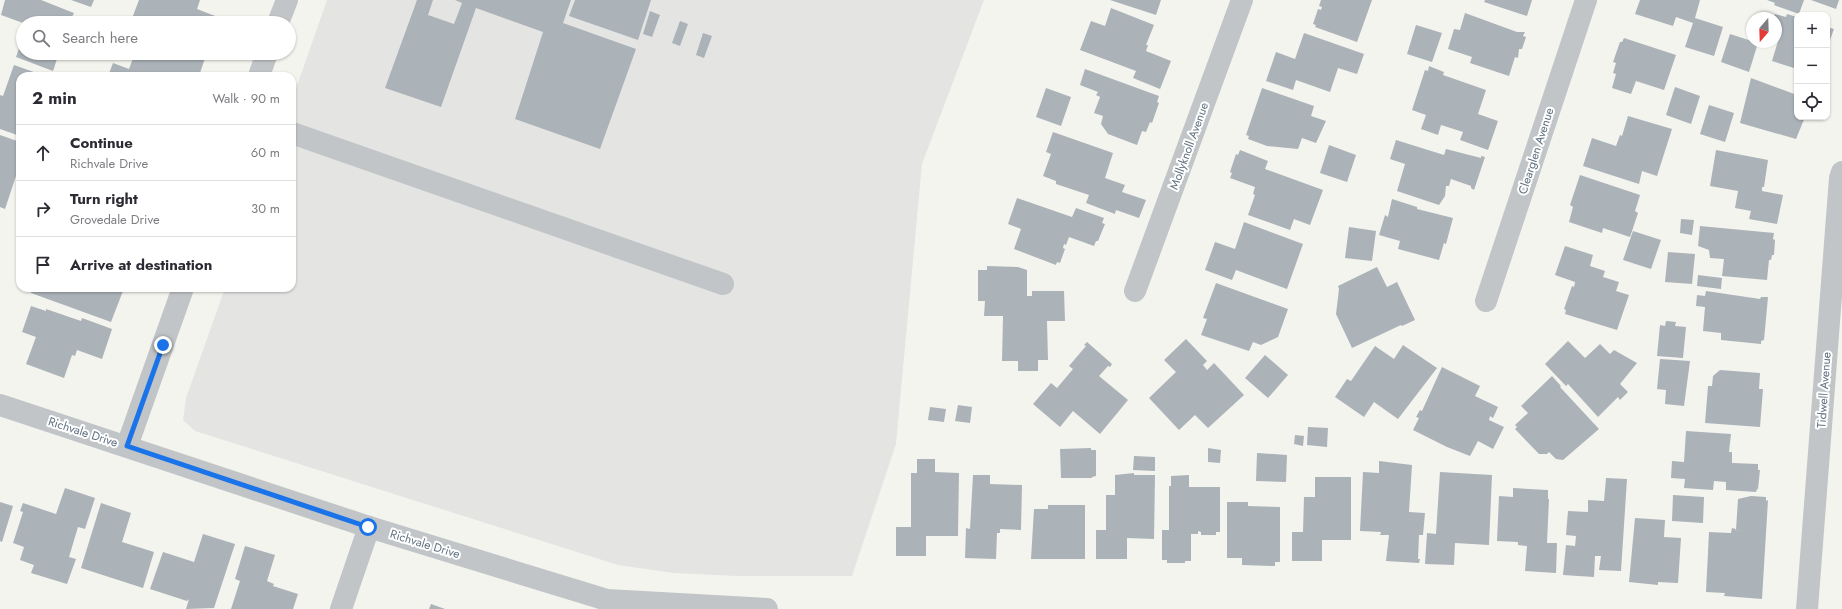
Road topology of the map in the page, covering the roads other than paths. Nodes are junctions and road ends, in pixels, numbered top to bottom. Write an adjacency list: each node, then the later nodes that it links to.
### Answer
1 (286, 0): 4 (street)
2 (1242, 0): 10 (street, Mollyknoll Avenue)
3 (1586, 0): 12 (street, Clearglen Avenue)
4 (280, 16)
5 (265, 60): 6 (street)
6 (261, 72)
7 (296, 134): 9 (street)
8 (1842, 172): 18 (street, Tidwell Avenue)
9 (722, 284)
10 (1135, 291)
11 (182, 292): 14 (street)
12 (1486, 301)
13 (0, 405): 14 (street, Richvale Drive)
14 (127, 446): 15 (street, Richvale Drive)
15 (368, 527): 16 (street); 17 (street, Richvale Drive)
16 (341, 609)
17 (767, 609)
18 (1807, 609)

